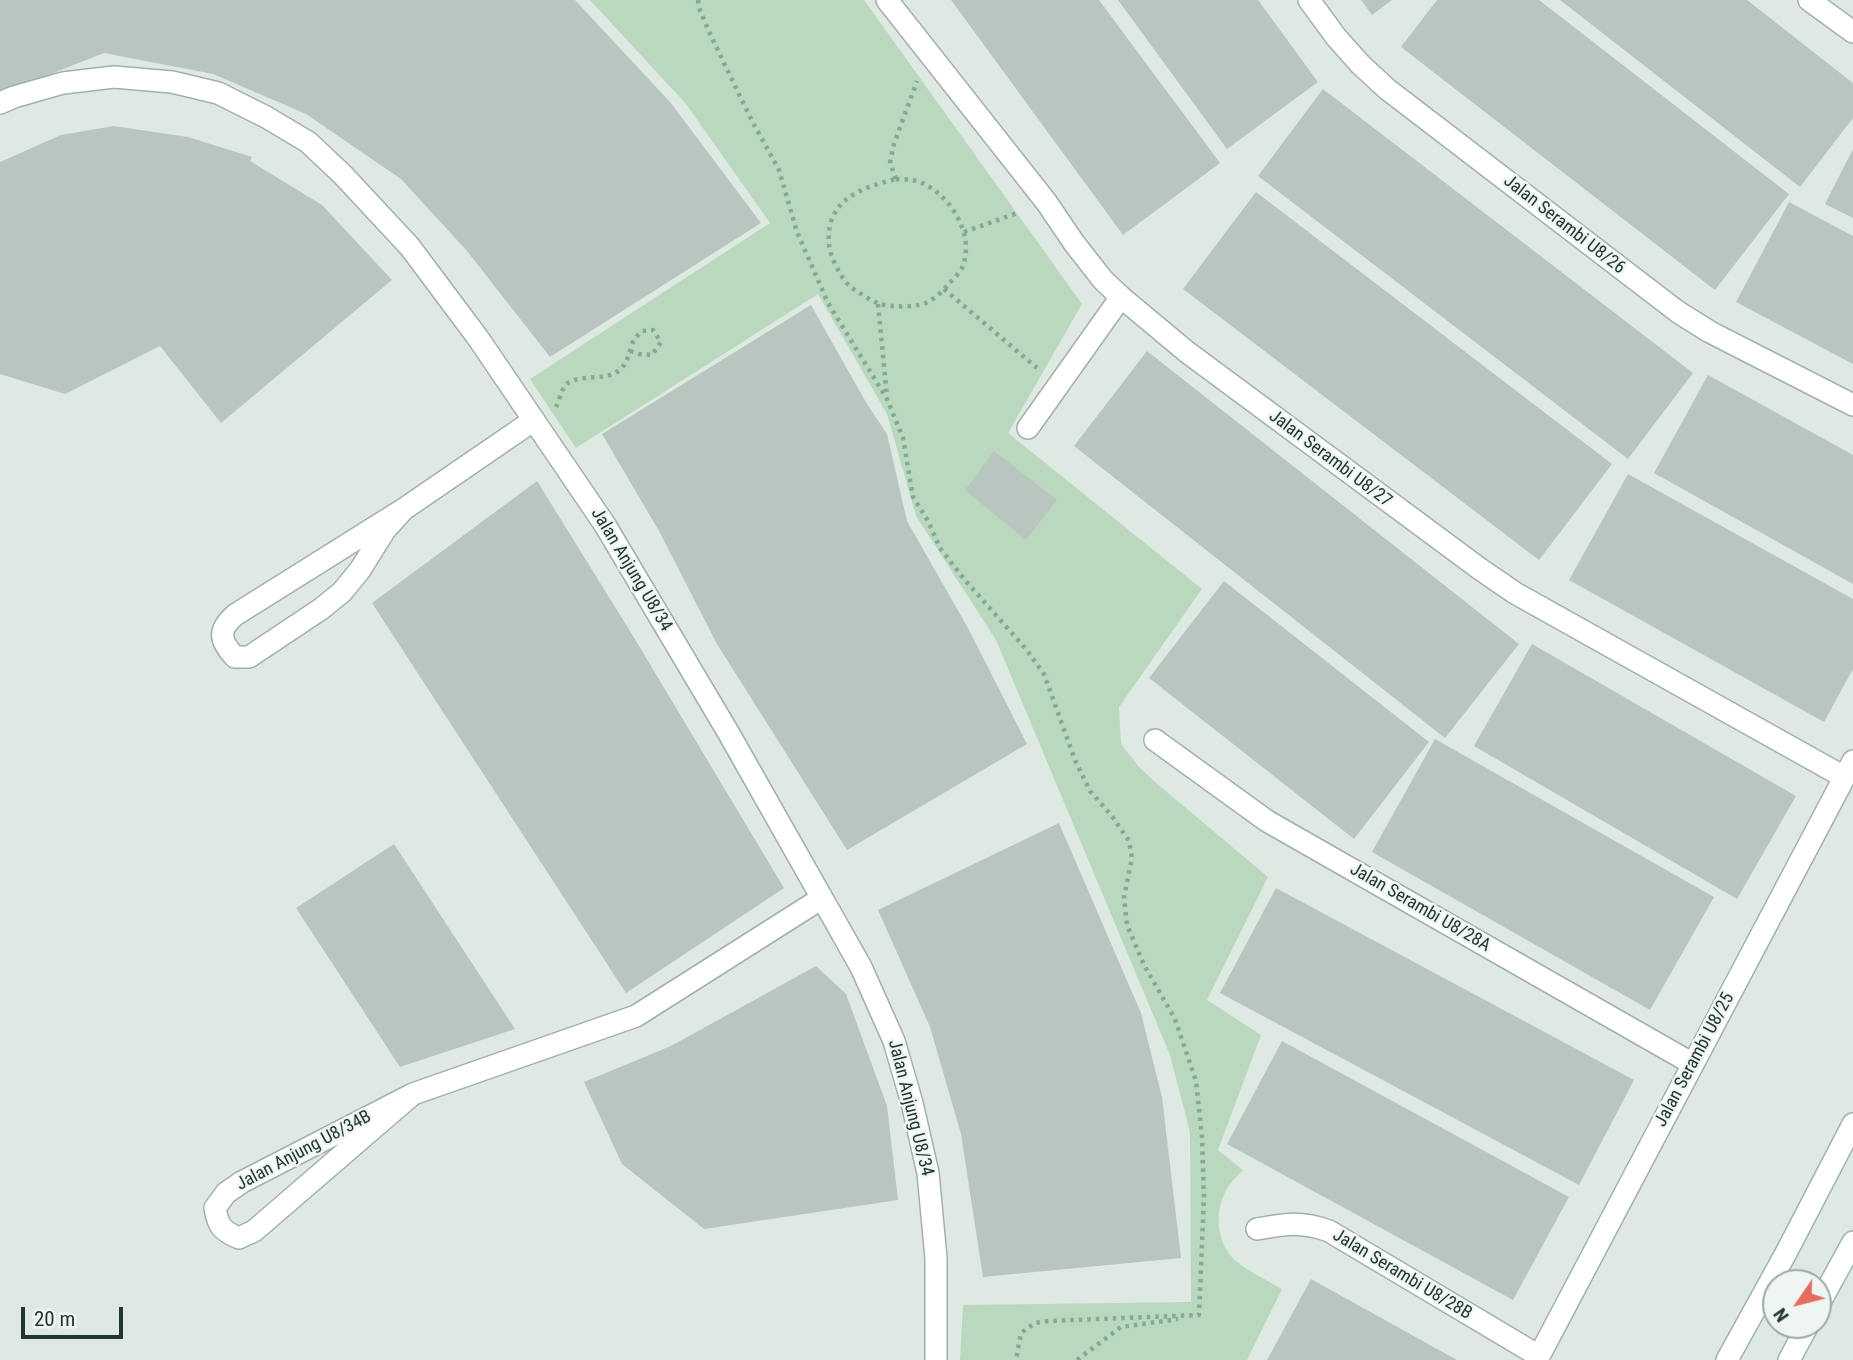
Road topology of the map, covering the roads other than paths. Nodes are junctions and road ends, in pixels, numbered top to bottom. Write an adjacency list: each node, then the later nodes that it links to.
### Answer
1 (887, 0): 5 (street, Jalan Serambi U8/27)
2 (901, 0): 5 (street, Jalan Serambi U8/27)
3 (1309, 0): 9 (street, Jalan Serambi U8/26)
4 (1810, 0): 6 (street)
5 (911, 29): 8 (street, Jalan Serambi U8/27)
6 (1853, 32)
7 (0, 103): 10 (street, Jalan Anjung U8/34)
8 (1121, 297): 11 (street); 14 (street, Jalan Serambi U8/27)
9 (1853, 405)
10 (534, 420): 12 (street); 15 (street, Jalan Anjung U8/34)
11 (1028, 428)
12 (404, 509): 12 (street)
13 (1155, 740): 16 (street, Jalan Serambi U8/28A)
14 (1849, 769): 16 (street, Jalan Serambi U8/25)
15 (822, 898): 17 (street, Jalan Anjung U8/34B); 24 (street, Jalan Anjung U8/34)
16 (1693, 1064): 23 (street, Jalan Serambi U8/25)
17 (413, 1094): 17 (street, Jalan Anjung U8/34B)
18 (1853, 1124): 25 (street)
19 (1257, 1228): 23 (street, Jalan Serambi U8/28B)
20 (1853, 1242): 21 (street)
21 (1832, 1280)
22 (1800, 1339): 26 (street)
23 (1538, 1358)
24 (936, 1360)
25 (1727, 1360)
26 (1789, 1360)

